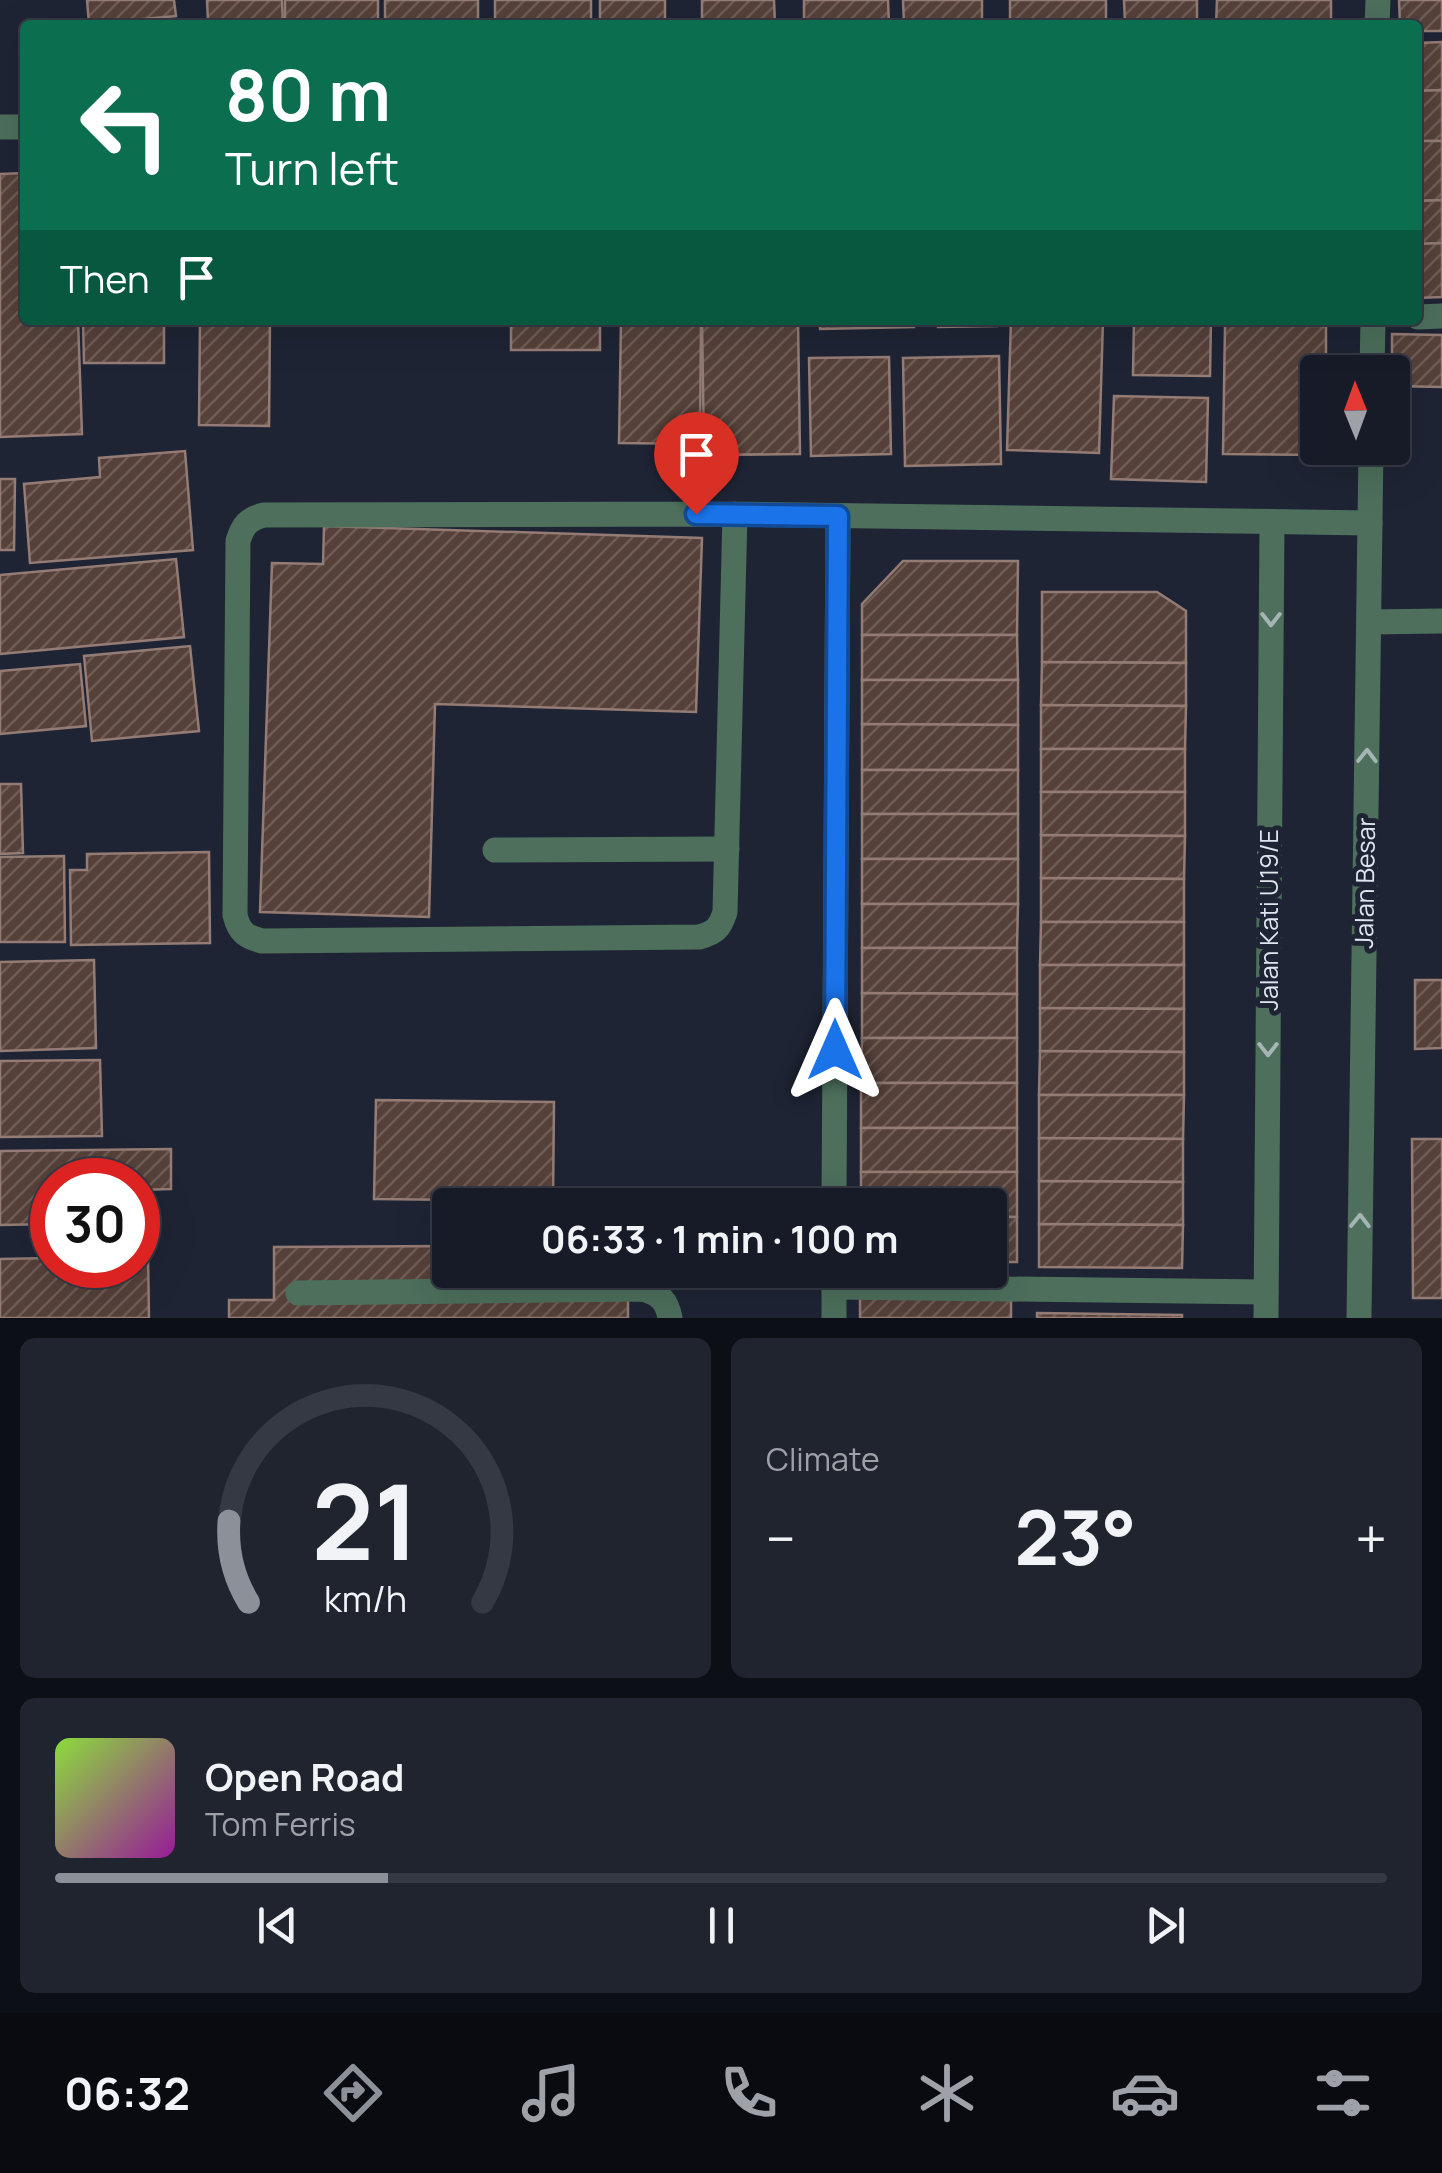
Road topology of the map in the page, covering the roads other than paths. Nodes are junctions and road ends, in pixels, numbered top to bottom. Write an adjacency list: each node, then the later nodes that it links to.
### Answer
1 (1373, 325): 2 (street)
2 (1372, 355)
3 (1371, 465): 7 (street, Jalan Besar)
4 (735, 514): 5 (street); 10 (street); 10 (street)
5 (838, 516): 6 (street); 12 (street)
6 (1272, 522): 7 (street); 16 (street, Jalan Kati U19/E, one-way to 16)
7 (1370, 523): 9 (street, Jalan Besar)
8 (1442, 621): 9 (street)
9 (1369, 622): 19 (street, Jalan Besar, one-way to 9)
10 (727, 849): 11 (street)
11 (495, 850)
12 (834, 1188)
13 (834, 1288): 18 (street)
14 (994, 1288): 16 (street)
15 (298, 1292): 17 (street)
16 (1266, 1305)
17 (670, 1318)
18 (834, 1318)
19 (1359, 1318)

